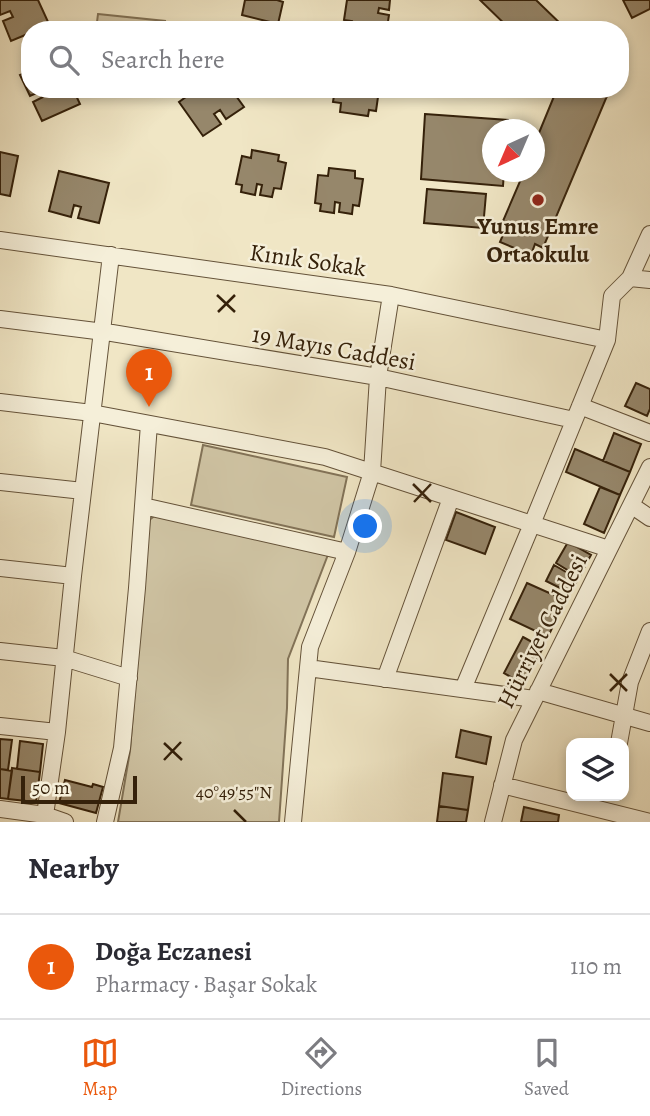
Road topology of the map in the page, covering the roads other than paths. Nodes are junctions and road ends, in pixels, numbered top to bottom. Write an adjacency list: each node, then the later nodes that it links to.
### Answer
1 (650, 234): 4 (street)
2 (0, 240): 3 (street, Kınık Sokak)
3 (111, 255): 6 (street, Kınık Sokak); 8 (street)
4 (630, 278): 5 (street); 9 (street)
5 (650, 280)
6 (391, 295): 9 (street, Kınık Sokak); 10 (street)
7 (0, 318): 8 (street, 19 Mayıs Caddesi)
8 (102, 331): 10 (street, 19 Mayıs Caddesi); 12 (street)
9 (607, 340): 13 (street)
10 (378, 377): 13 (street, 19 Mayıs Caddesi); 17 (street)
11 (0, 402): 12 (street)
12 (92, 413): 14 (street); 19 (street)
13 (578, 413): 15 (street, 19 Mayıs Caddesi); 24 (street)
14 (149, 424): 17 (street); 22 (street)
15 (650, 433)
16 (650, 467): 21 (street, Hürriyet Caddesi)
17 (372, 472): 20 (street); 26 (street)
18 (0, 482): 19 (street)
19 (83, 491): 28 (street)
20 (451, 498): 24 (street); 34 (street)
21 (631, 505): 23 (street); 25 (street, Hürriyet Caddesi)
22 (143, 506): 26 (street); 33 (street)
23 (650, 518)
24 (532, 524): 25 (street); 35 (street)
25 (609, 549): 36 (street, Hürriyet Caddesi)
26 (347, 552): 32 (street)
27 (0, 568): 28 (street)
28 (73, 576): 31 (street)
29 (650, 631): 37 (street)
30 (0, 652): 31 (street)
31 (64, 659): 33 (street); 40 (street)
32 (308, 668): 34 (street); 48 (street)
33 (129, 678): 47 (street)
34 (385, 679): 35 (street)
35 (463, 689): 36 (street)
36 (536, 695): 37 (street); 42 (street, Hürriyet Caddesi)
37 (623, 716): 38 (street); 41 (street)
38 (650, 723)
39 (0, 726): 40 (street)
40 (57, 732): 45 (street)
41 (620, 738)
42 (502, 785): 44 (street); 49 (street, Hürriyet Caddesi)
43 (0, 809): 45 (street)
44 (609, 810): 50 (street)
45 (44, 818): 46 (street)
46 (65, 822)
47 (104, 822)
48 (293, 822)
49 (492, 822)
50 (650, 822)

